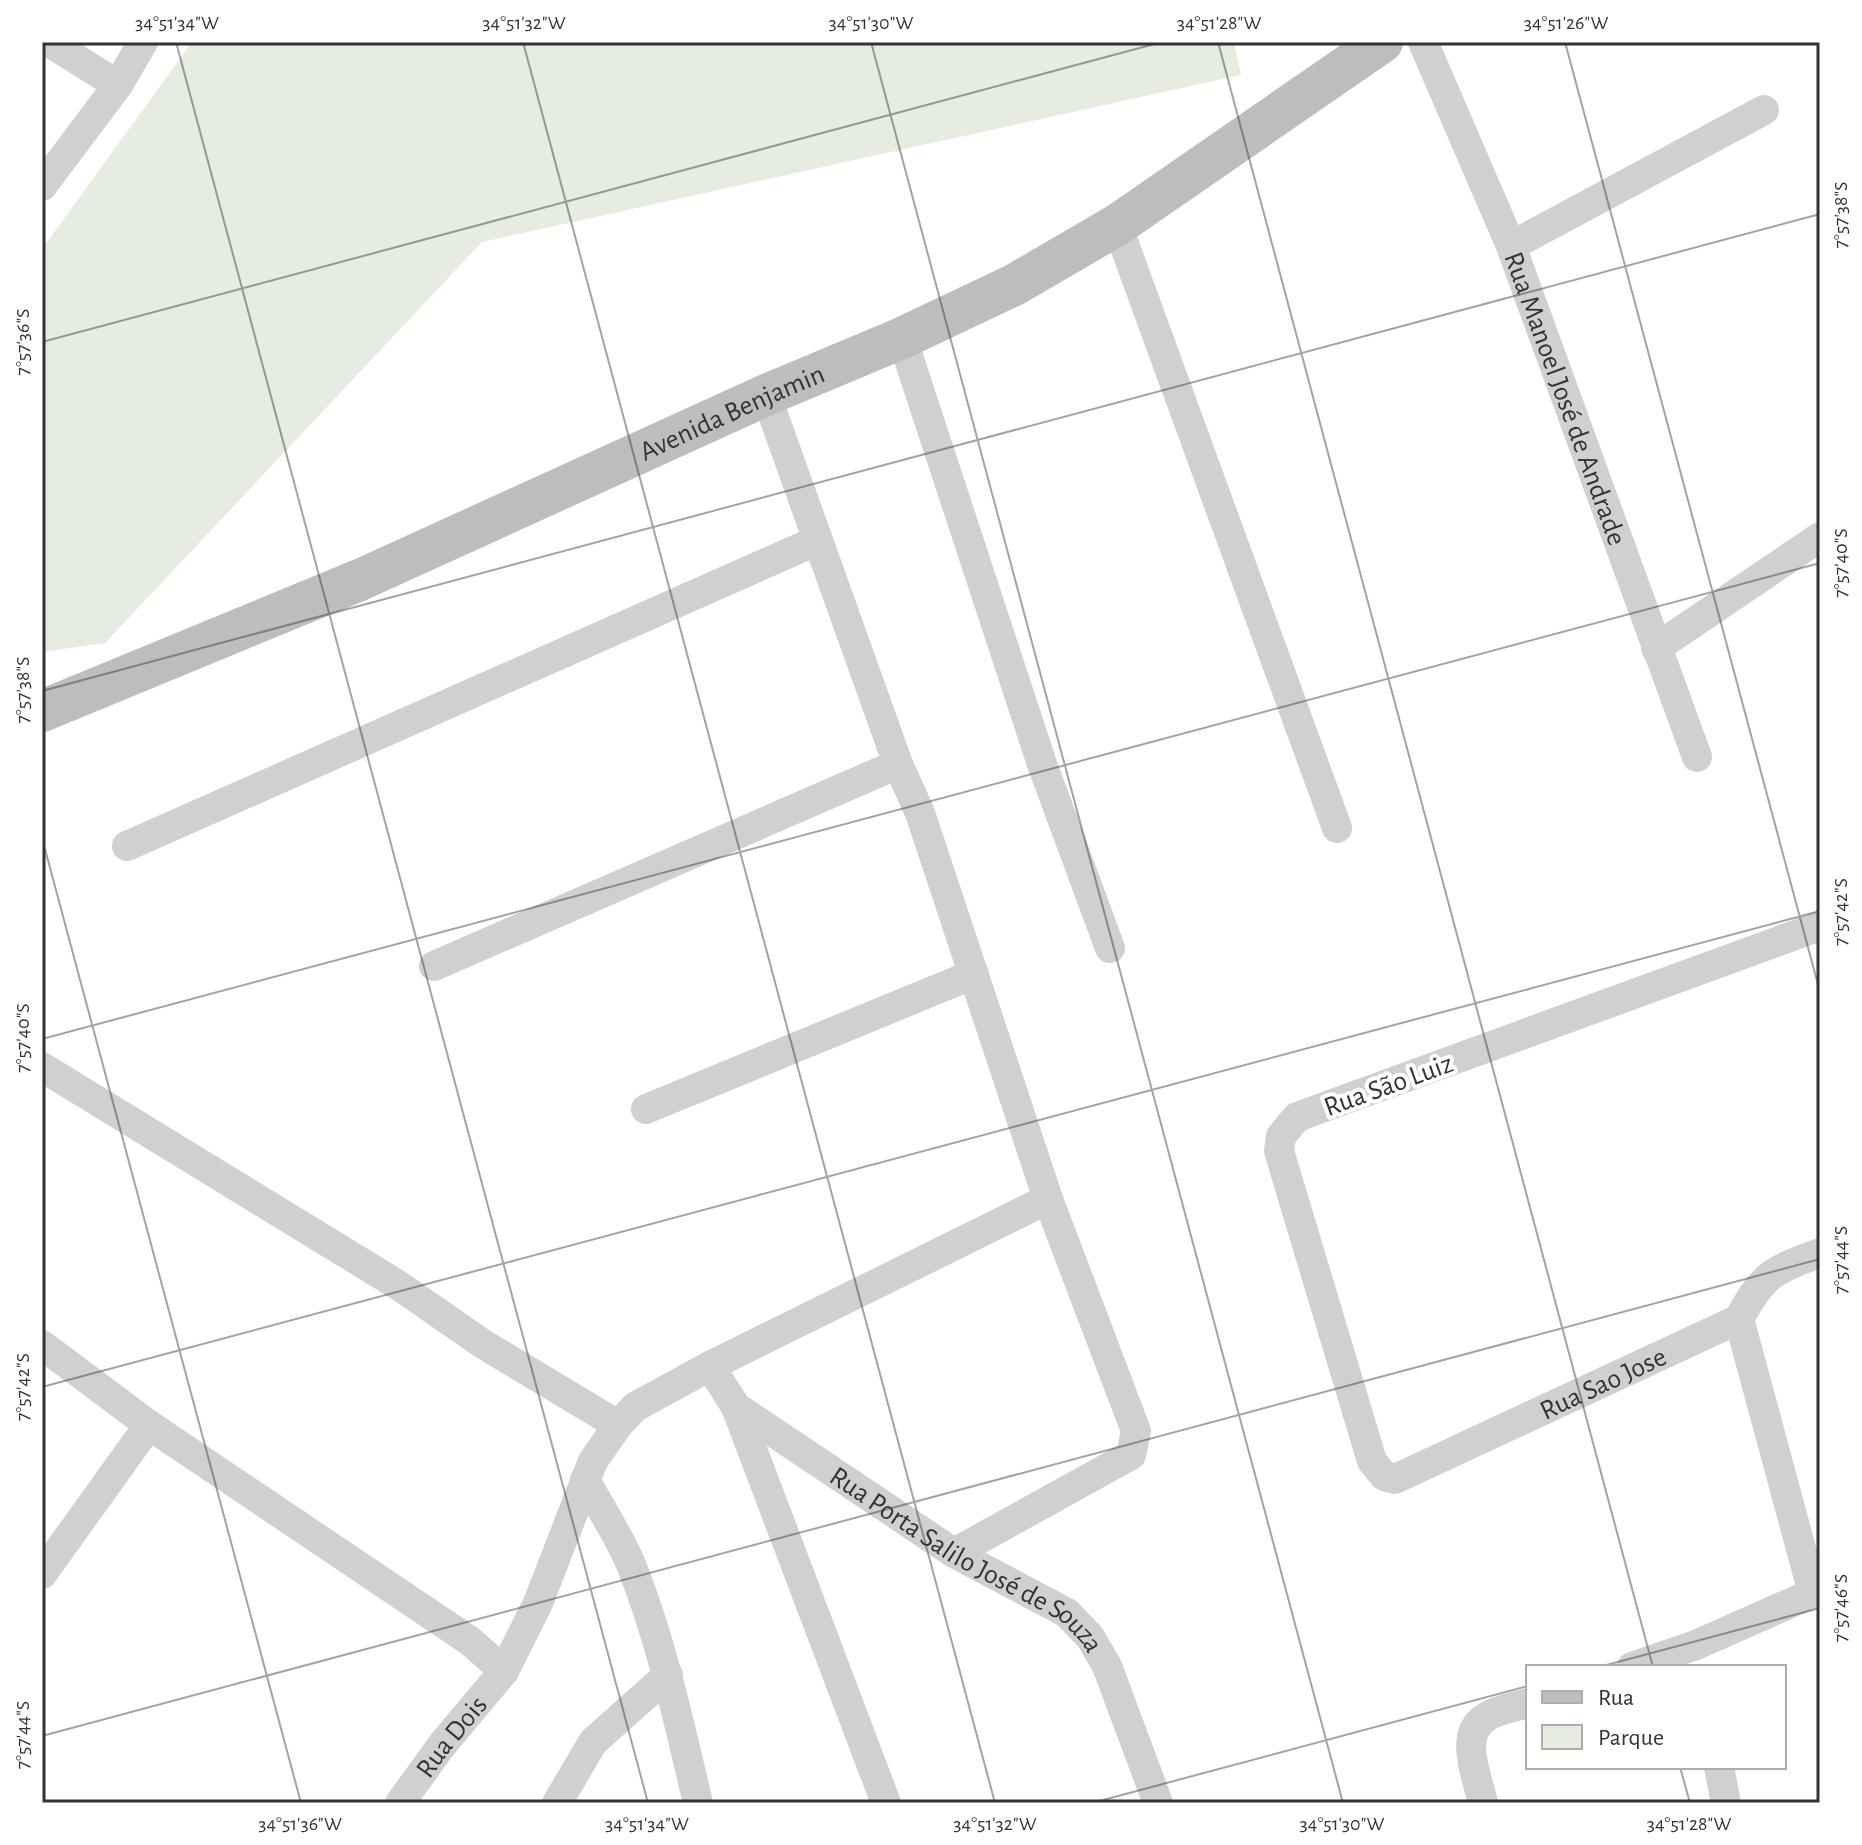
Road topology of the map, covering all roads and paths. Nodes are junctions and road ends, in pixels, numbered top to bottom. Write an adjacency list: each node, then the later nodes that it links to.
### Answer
1 (49, 42): 5 (street)
2 (143, 42): 5 (street)
3 (1382, 42): 8 (street, Avenida Benjamin)
4 (1423, 42): 9 (street, Rua Manoel José de Andrade)
5 (118, 85): 7 (street)
6 (1764, 110): 9 (street)
7 (42, 186)
8 (1117, 225): 10 (street, Avenida Benjamin); 18 (street)
9 (1511, 246): 14 (street, Rua Manoel José de Andrade)
10 (902, 338): 11 (street, Avenida Benjamin); 21 (street)
11 (766, 395): 13 (street); 15 (street, Avenida Benjamin)
12 (1820, 537): 14 (street)
13 (816, 541): 17 (street); 19 (street)
14 (1656, 648): 16 (street, Rua Manoel José de Andrade)
15 (42, 711)
16 (1697, 757)
17 (898, 764): 22 (street); 23 (street)
18 (1337, 828)
19 (127, 846)
20 (1820, 926): 34 (street, Rua São Luiz)
21 (1110, 948)
22 (434, 966)
23 (974, 974): 25 (street); 26 (street)
24 (42, 1067): 33 (street)
25 (646, 1109)
26 (1048, 1199): 30 (street, Rua Dois); 36 (street)
27 (1820, 1253): 28 (street)
28 (1739, 1319): 34 (street, Rua Sao Jose); 38 (street)
29 (42, 1345): 32 (street)
30 (710, 1366): 31 (street, Rua Porta Salilo José de Souza); 33 (street, Rua Dois)
31 (736, 1407): 36 (street, Rua Porta Salilo José de Souza); 48 (street)
32 (149, 1425): 37 (street); 41 (street)
33 (618, 1425): 35 (street, Rua Dois)
34 (1372, 1461)
35 (585, 1480): 41 (street, Rua Dois); 42 (street)
36 (954, 1553): 49 (street, Rua Porta Salilo José de Souza)
37 (42, 1574)
38 (1816, 1591): 39 (street)
39 (1698, 1656): 40 (street)
40 (1644, 1665)
41 (504, 1671): 45 (street, Rua Dois)
42 (668, 1675): 46 (street); 47 (street)
43 (1526, 1704): 50 (street)
44 (1719, 1769): 51 (street)
45 (400, 1803)
46 (557, 1803)
47 (698, 1803)
48 (886, 1803)
49 (1158, 1803)
50 (1483, 1803)
51 (1726, 1803)

